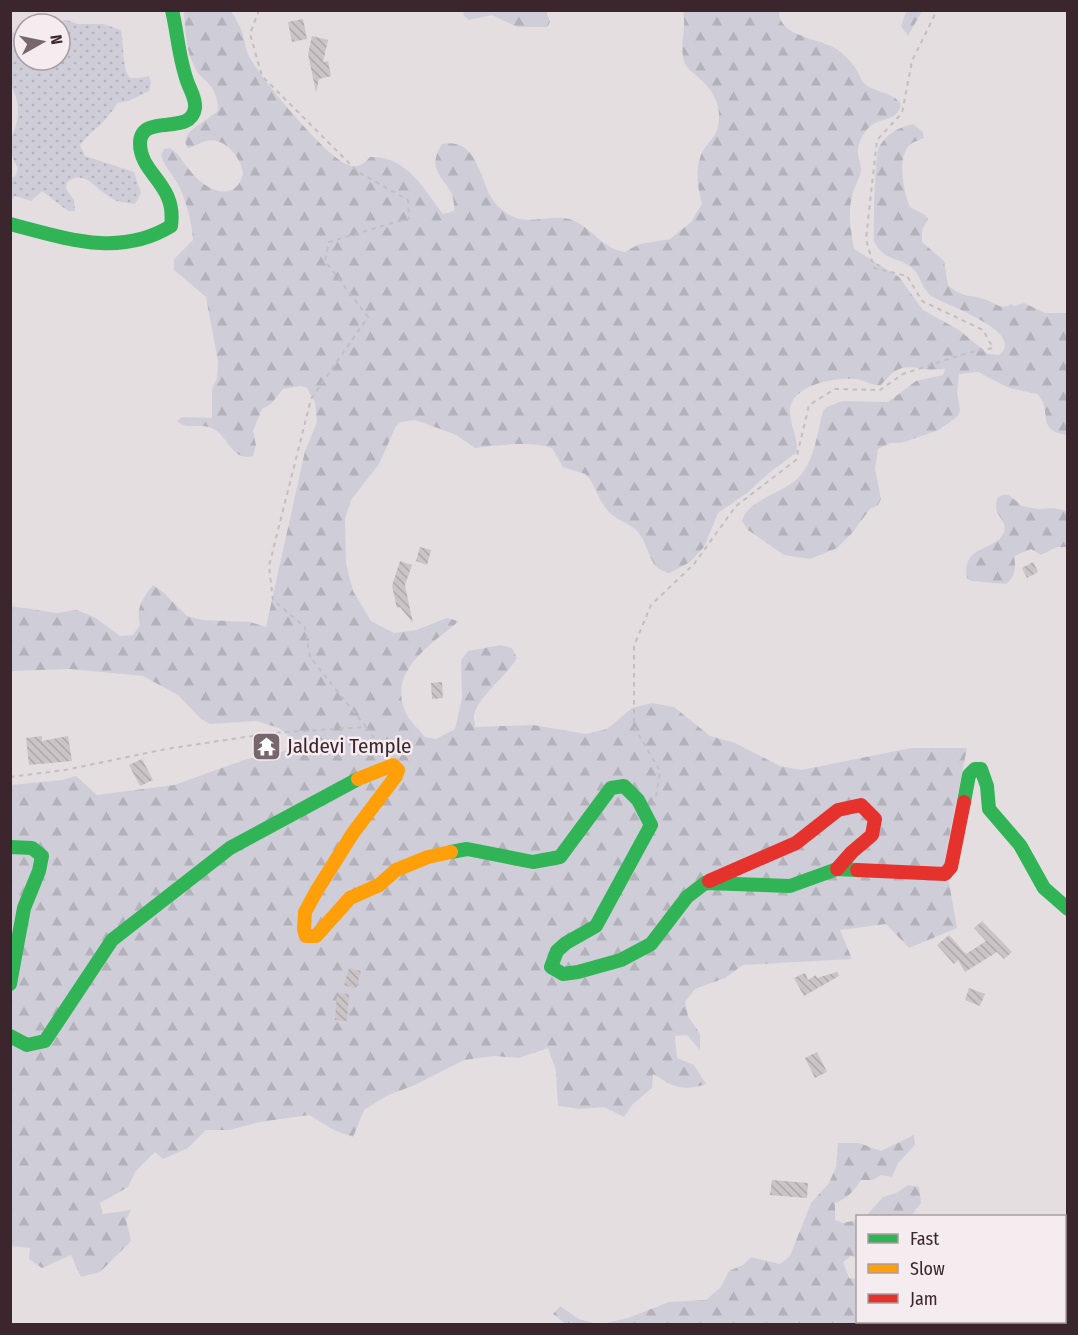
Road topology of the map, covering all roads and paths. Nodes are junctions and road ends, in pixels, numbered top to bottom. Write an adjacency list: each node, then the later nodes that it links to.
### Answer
1 (172, 10): 4 (street)
2 (259, 10): 5 (path)
3 (937, 10): 8 (path)
4 (10, 224)
5 (366, 727): 6 (path); 7 (path)
6 (393, 765): 8 (street); 14 (street)
7 (10, 777)
8 (651, 825): 11 (street)
9 (10, 847): 13 (street)
10 (837, 869): 11 (street); 11 (street); 12 (street)
11 (705, 883)
12 (1068, 909)
13 (10, 984)
14 (10, 1036)

